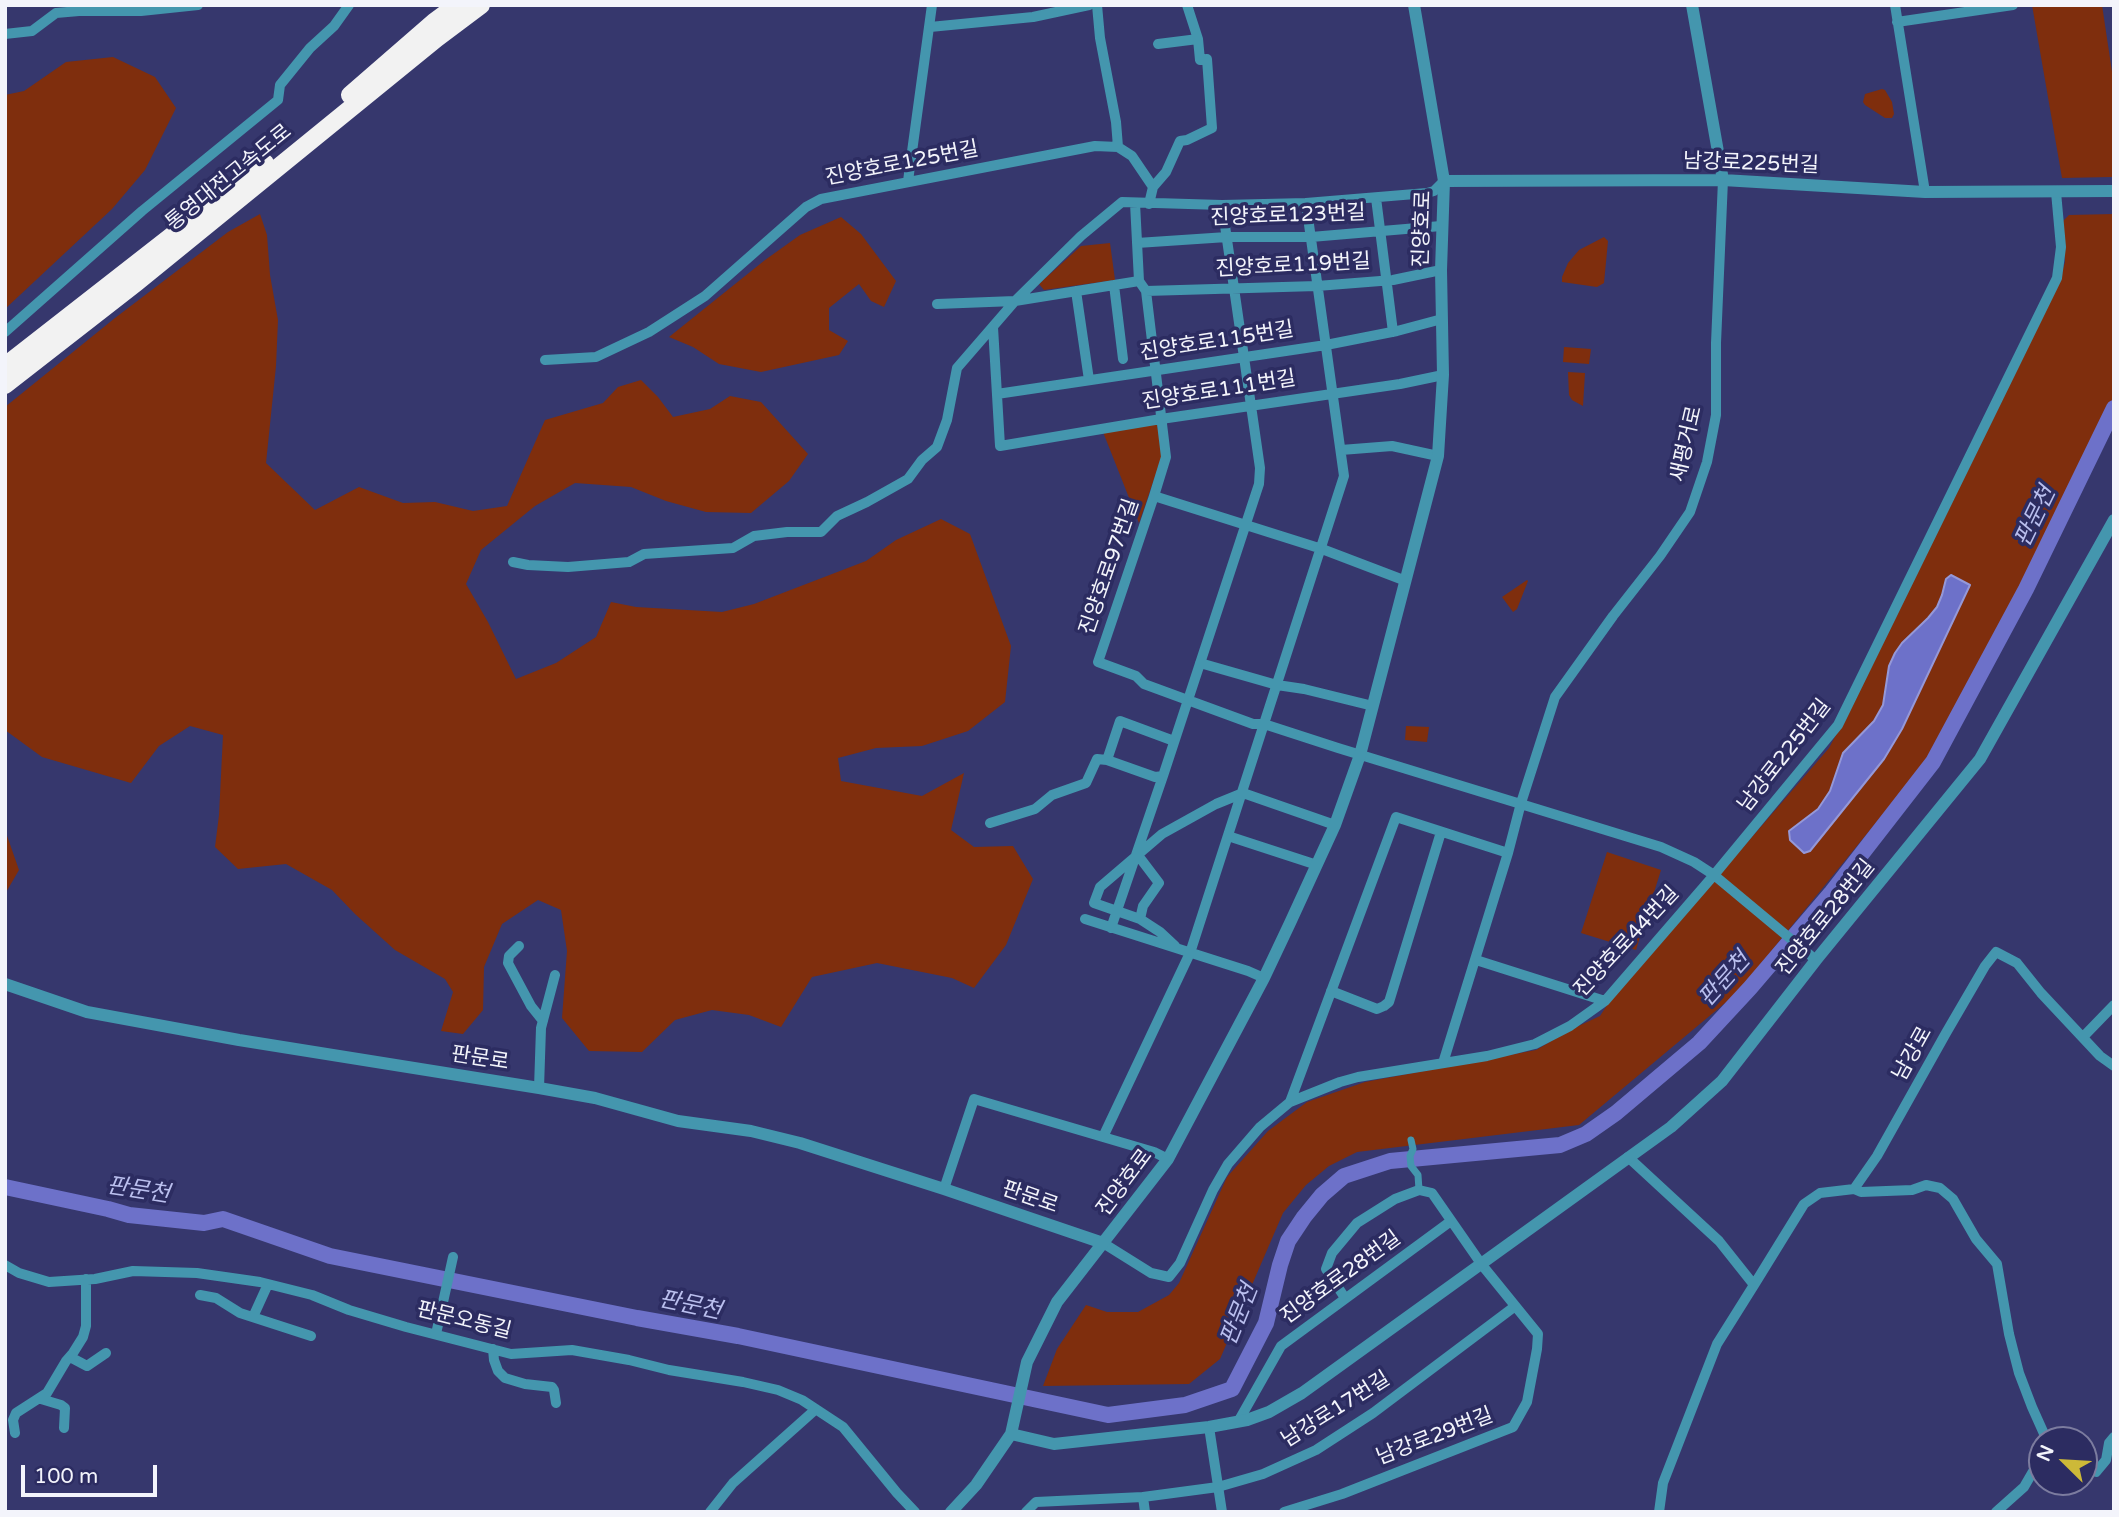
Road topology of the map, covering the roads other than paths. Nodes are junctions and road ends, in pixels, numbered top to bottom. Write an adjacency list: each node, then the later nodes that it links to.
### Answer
1 (198, 5): 18 (street)
2 (349, 5): 51 (street)
3 (457, 5): 57 (highway, 통영대전고속도로)
4 (481, 5): 61 (highway, 통영대전고속도로)
5 (932, 5): 17 (street)
6 (1031, 5): 15 (street)
7 (1089, 5): 15 (street)
8 (1097, 5): 21 (street)
9 (1187, 5): 19 (street)
10 (1414, 5): 24 (street, 진양호로)
11 (1692, 5): 22 (street, 새평거로)
12 (1895, 5): 16 (street)
13 (2013, 5): 14 (street)
14 (1962, 9): 16 (street)
15 (1033, 17): 17 (street)
16 (1897, 22): 27 (street)
17 (930, 27): 23 (street)
18 (5, 34)
19 (1198, 39): 20 (street); 25 (street)
20 (1158, 44)
21 (1118, 147): 23 (street, 진양호로125번길); 25 (street)
22 (1723, 180): 24 (street, 남강로225번길); 27 (street, 남강로225번길); 84 (street, 새평거로)
23 (908, 181): 56 (street, 진양호로125번길)
24 (1444, 181): 29 (street); 34 (street, 진양호로)
25 (1153, 187): 31 (street)
26 (2114, 189): 28 (street, 남강로225번길)
27 (1924, 192): 28 (street, 남강로225번길)
28 (2056, 192): 92 (street, 남강로225번길)
29 (1376, 198): 32 (street); 35 (street)
30 (1135, 203): 31 (street); 38 (street); 47 (street)
31 (1149, 204): 33 (street)
32 (1306, 204): 33 (street); 37 (street)
33 (1222, 205): 36 (street)
34 (1441, 226): 35 (street, 진양호로123번길); 39 (street, 진양호로)
35 (1380, 231): 37 (street, 진양호로123번길); 41 (street)
36 (1227, 237): 37 (street, 진양호로123번길); 38 (street, 진양호로123번길); 44 (street)
37 (1311, 237): 43 (street)
38 (1137, 243): 40 (street)
39 (1441, 270): 41 (street, 진양호로119번길); 49 (street, 진양호로)
40 (1139, 281): 42 (street); 46 (street)
41 (1386, 281): 43 (street, 진양호로119번길); 52 (street)
42 (1114, 285): 45 (street); 55 (street)
43 (1317, 286): 44 (street, 진양호로119번길); 53 (street)
44 (1235, 288): 46 (street, 진양호로119번길); 54 (street)
45 (1076, 291): 47 (street); 60 (street)
46 (1146, 291): 58 (street)
47 (1015, 301): 48 (street); 50 (street)
48 (937, 304)
49 (1442, 319): 52 (street, 진양호로115번길); 59 (street, 진양호로)
50 (993, 327): 62 (street); 72 (street)
51 (5, 332)
52 (1393, 332): 53 (street, 진양호로115번길)
53 (1326, 345): 54 (street, 진양호로115번길); 63 (street)
54 (1243, 357): 58 (street, 진양호로115번길); 64 (street)
55 (1123, 359)
56 (545, 360)
57 (5, 366)
58 (1155, 370): 60 (street, 진양호로115번길); 65 (street)
59 (1443, 375): 63 (street, 진양호로111번길); 67 (street, 진양호로)
60 (1089, 380): 62 (street, 진양호로115번길)
61 (5, 385)
62 (997, 394): 65 (street, 진양호로111번길)
63 (1333, 394): 64 (street, 진양호로111번길); 66 (street)
64 (1251, 406): 65 (street, 진양호로111번길); 70 (street)
65 (1161, 419): 68 (street)
66 (1341, 450): 67 (street); 71 (street)
67 (1437, 456): 73 (street, 진양호로)
68 (1154, 496): 70 (street, 진양호로97번길); 76 (street, 진양호로97번길)
69 (2114, 520): 102 (street, 진양호로28번길)
70 (1247, 525): 71 (street, 진양호로97번길); 74 (street)
71 (1322, 549): 73 (street, 진양호로97번길); 75 (street)
72 (513, 562)
73 (1406, 581): 77 (street, 진양호로)
74 (1200, 663): 75 (street); 76 (street)
75 (1277, 685): 77 (street); 78 (street)
76 (1187, 701): 78 (street); 79 (street)
77 (1374, 706): 80 (street, 진양호로)
78 (1264, 724): 80 (street); 83 (street)
79 (1174, 741): 81 (street); 82 (street)
80 (1360, 755): 84 (street); 86 (street, 진양호로)
81 (1107, 760): 82 (street); 85 (street)
82 (1163, 776): 90 (street)
83 (1243, 793): 86 (street); 88 (street); 90 (street)
84 (1521, 803): 89 (street); 92 (street)
85 (990, 823)
86 (1335, 825): 91 (street, 진양호로)
87 (1441, 832): 89 (street); 107 (street); 107 (street)
88 (1228, 836): 91 (street); 101 (street)
89 (1508, 852): 103 (street)
90 (1137, 854): 94 (street); 95 (street); 97 (street)
91 (1317, 865): 105 (street, 진양호로)
92 (1714, 876): 102 (street); 108 (street, 진양호로44번길)
93 (1091, 880): 94 (street)
94 (1100, 887): 95 (street)
95 (1118, 911): 97 (street); 98 (street)
96 (1085, 919): 98 (street)
97 (1140, 919): 100 (street)
98 (1111, 928): 100 (street)
99 (519, 947): 110 (street)
100 (1179, 949): 101 (street)
101 (1190, 953): 105 (street); 116 (street)
102 (1812, 956): 118 (street, 진양호로28번길)
103 (1476, 960): 108 (street); 112 (street)
104 (555, 975): 110 (street)
105 (1264, 978): 119 (street, 진양호로)
106 (5, 984): 114 (street, 판문로)
107 (1331, 991): 115 (street)
108 (1605, 1000): 112 (street, 진양호로44번길)
109 (2114, 1005): 111 (street)
110 (543, 1021): 114 (street)
111 (2083, 1037): 113 (street, 남강로); 122 (street, 남강로)
112 (1443, 1063): 115 (street, 진양호로44번길)
113 (2114, 1066)
114 (539, 1088): 120 (street, 판문로)
115 (1290, 1102): 124 (street, 진양호로44번길)
116 (1103, 1137): 119 (street); 120 (street)
117 (1411, 1140): 121 (street)
118 (1628, 1157): 127 (street, 진양호로28번길); 130 (street)
119 (1168, 1159): 124 (street, 진양호로)
120 (944, 1189): 124 (street, 판문로)
121 (1419, 1189): 123 (street); 132 (street)
122 (1854, 1189): 130 (street); 144 (street)
123 (1451, 1221): 127 (street); 132 (street, 진양호로28번길)
124 (1103, 1243): 147 (street, 진양호로)
125 (453, 1257): 135 (street)
126 (5, 1265): 128 (street, 판문오동길)
127 (1482, 1265): 133 (street); 143 (street, 진양호로28번길)
128 (86, 1279): 129 (street, 판문오동길); 139 (street)
129 (268, 1284): 134 (street); 135 (street, 판문오동길)
130 (1754, 1285): 163 (street)
131 (200, 1295): 134 (street)
132 (1345, 1298): 143 (street, 진양호로28번길)
133 (1514, 1307): 152 (street, 남강로17번길); 162 (street, 남강로29번길)
134 (253, 1317): 136 (street)
135 (436, 1334): 137 (street, 판문오동길)
136 (311, 1336)
137 (493, 1349): 141 (street); 142 (street, 판문오동길)
138 (106, 1353): 139 (street)
139 (70, 1357): 140 (street)
140 (41, 1399): 146 (street); 148 (street)
141 (556, 1403)
142 (816, 1409): 155 (street); 156 (street, 판문오동길)
143 (1238, 1422): 145 (street, 진양호로28번길)
144 (2041, 1426)
145 (1209, 1427): 147 (street, 진양호로28번길); 152 (street)
146 (64, 1428)
147 (1012, 1429): 157 (street, 진양호로)
148 (15, 1433)
149 (2114, 1437): 150 (street)
150 (2098, 1470)
151 (2028, 1480): 164 (street)
152 (1218, 1487): 153 (street, 남강로17번길); 161 (street)
153 (1143, 1497): 154 (street, 남강로17번길); 160 (street)
154 (1072, 1500): 158 (street, 남강로17번길); 159 (street)
155 (710, 1512)
156 (915, 1512)
157 (951, 1512)
158 (1026, 1512)
159 (1073, 1512)
160 (1145, 1512)
161 (1222, 1512)
162 (1284, 1512)
163 (1659, 1512)
164 (1996, 1512)

